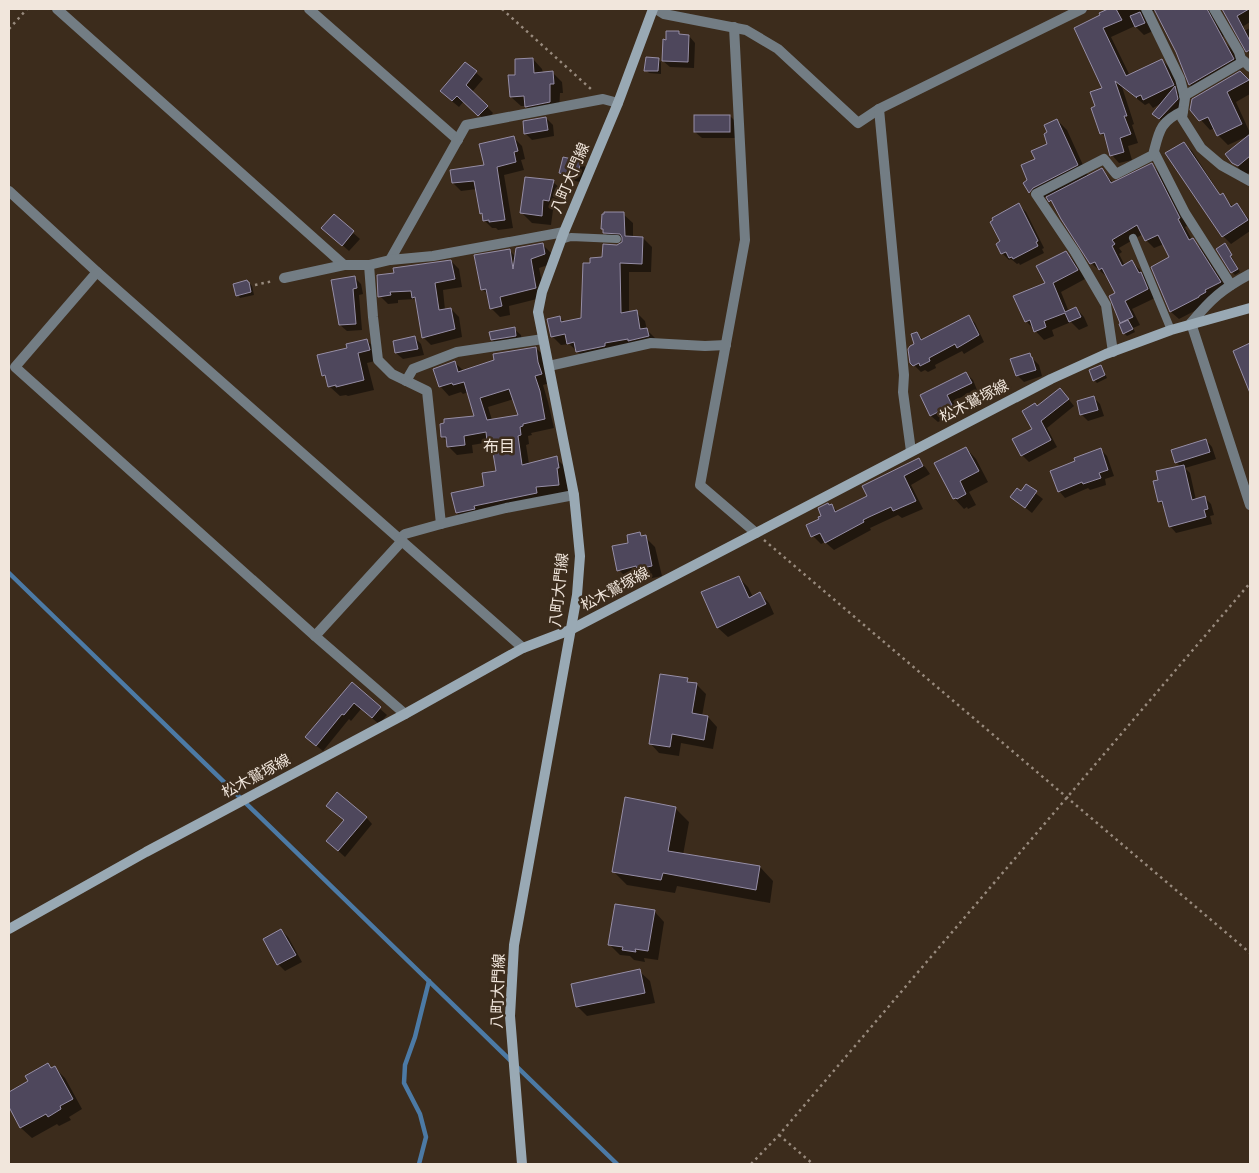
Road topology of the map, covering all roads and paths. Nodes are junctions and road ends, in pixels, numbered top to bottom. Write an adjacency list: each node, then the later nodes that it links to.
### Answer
1 (27, 9): 10 (path)
2 (57, 9): 25 (street)
3 (309, 9): 17 (street)
4 (502, 9): 13 (path)
5 (654, 9): 9 (street); 14 (main road, 八町大門線)
6 (1082, 9): 15 (street)
7 (1146, 9): 12 (street)
8 (1214, 9): 11 (street)
9 (734, 27): 15 (street); 36 (street)
10 (9, 29)
11 (1246, 64): 12 (street)
12 (1184, 96): 16 (street)
13 (603, 99): 14 (street); 17 (street)
14 (618, 103): 21 (main road, 八町大門線)
15 (879, 109): 40 (street)
16 (1183, 111): 18 (street); 19 (street)
17 (458, 140): 24 (street)
18 (1154, 152): 30 (street); 37 (street)
19 (1250, 181)
20 (9, 191): 27 (street)
21 (563, 236): 23 (lane); 24 (street); 35 (main road, 八町大門線)
22 (1133, 238): 34 (lane)
23 (617, 239)
24 (390, 260): 26 (street)
25 (344, 265): 26 (street); 29 (street)
26 (369, 265): 39 (street)
27 (98, 272): 45 (street); 48 (street)
28 (1250, 274): 30 (street)
29 (284, 278): 31 (path)
30 (1231, 284): 33 (street)
31 (255, 285)
32 (1250, 308): 33 (main road, 松木鷲塚線)
33 (1191, 324): 34 (main road, 松木鷲塚線); 42 (street)
34 (1171, 330): 37 (main road, 松木鷲塚線)
35 (543, 338): 38 (main road, 八町大門線); 39 (street)
36 (726, 345): 38 (street); 44 (street)
37 (1112, 352): 40 (main road, 松木鷲塚線)
38 (549, 366): 41 (main road, 八町大門線)
39 (406, 381): 43 (street)
40 (910, 451): 44 (main road, 松木鷲塚線)
41 (574, 496): 43 (street); 47 (main road, 八町大門線)
42 (1250, 505)
43 (441, 524): 45 (street)
44 (756, 533): 47 (main road, 松木鷲塚線); 51 (path)
45 (400, 540): 48 (street); 49 (street)
46 (1250, 583): 51 (path)
47 (570, 630): 49 (main road, 松木鷲塚線); 55 (main road, 八町大門線)
48 (315, 636): 50 (street)
49 (523, 648): 50 (main road, 松木鷲塚線)
50 (405, 714): 52 (main road, 松木鷲塚線)
51 (1066, 798): 53 (path); 54 (path)
52 (9, 929)
53 (1250, 953)
54 (779, 1135): 56 (path); 57 (path)
55 (522, 1164)
56 (750, 1164)
57 (813, 1164)

